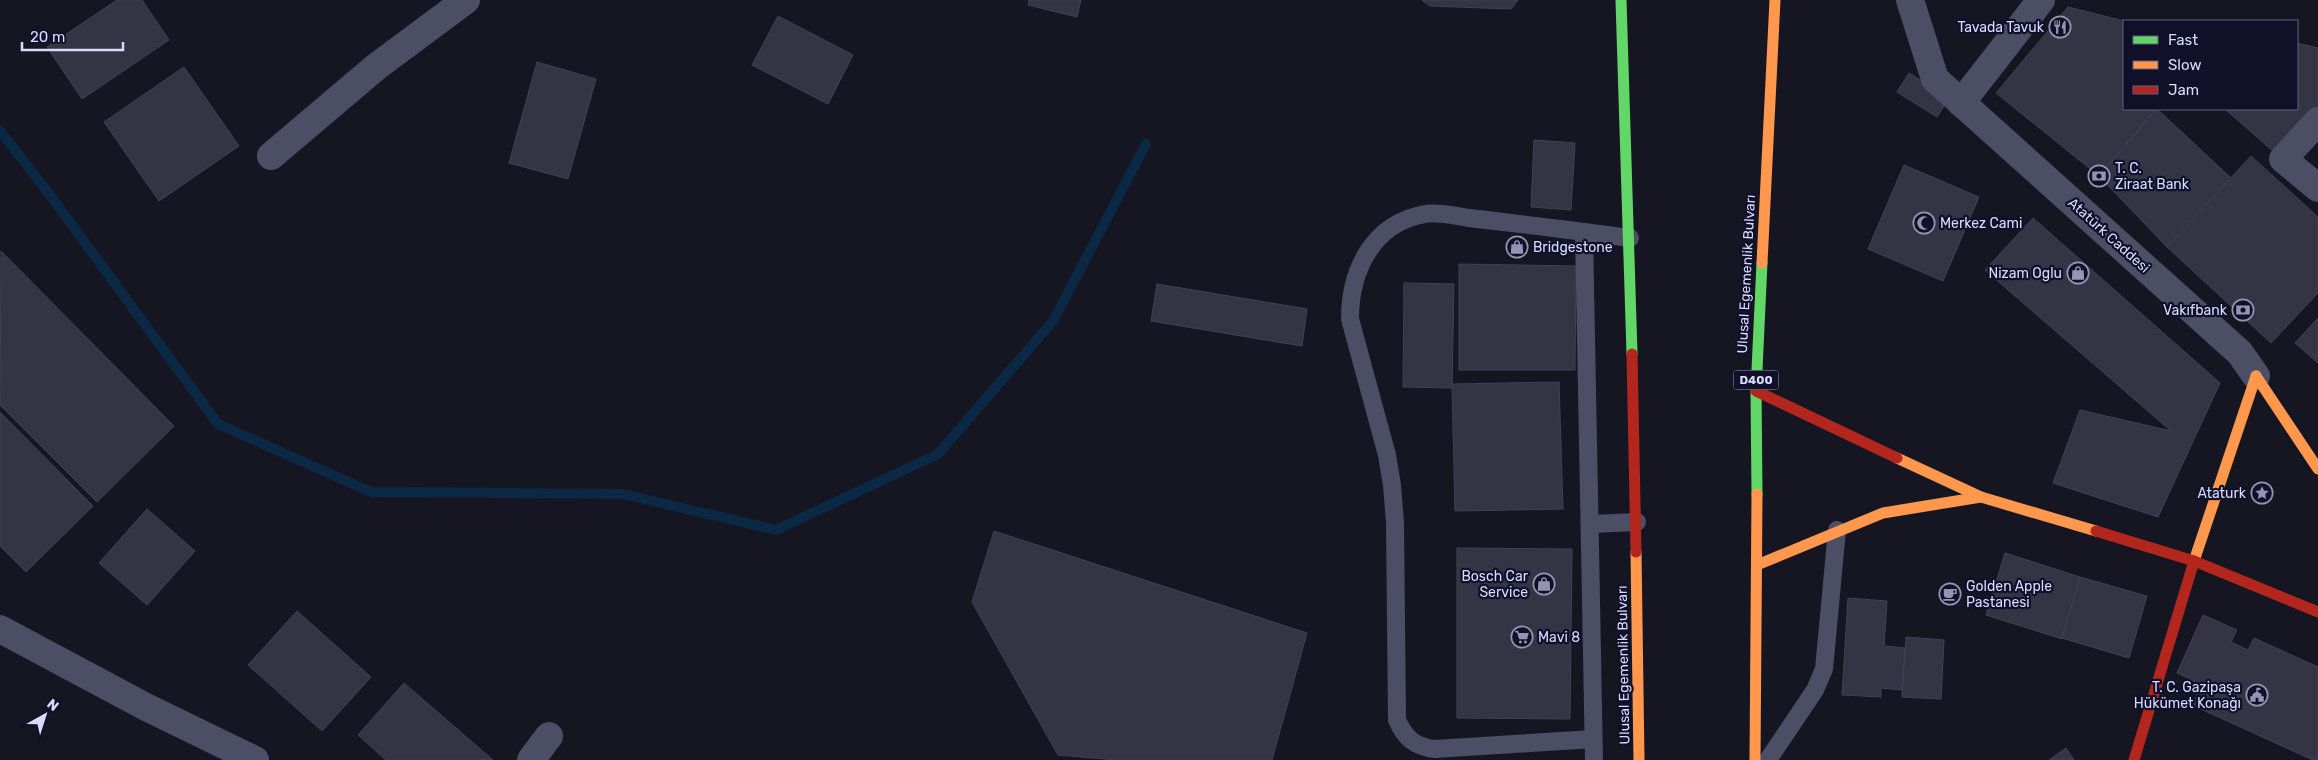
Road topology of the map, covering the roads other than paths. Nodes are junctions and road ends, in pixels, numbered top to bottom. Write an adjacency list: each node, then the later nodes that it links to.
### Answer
1 (466, 0): 8 (street)
2 (1621, 0): 11 (main road, Ulusal Egemenlik Bulvarı)
3 (1774, 0): 13 (main road, Ulusal Egemenlik Bulvarı / D400)
4 (1910, 0): 6 (street, Atatürk Caddesi)
5 (2040, 0): 6 (street)
6 (1961, 102): 12 (street, Atatürk Caddesi)
7 (2318, 121): 9 (street)
8 (271, 156)
9 (2318, 188)
10 (1584, 232): 11 (lane); 17 (lane); 24 (lane)
11 (1630, 238): 16 (main road, Ulusal Egemenlik Bulvarı)
12 (2256, 376): 14 (main road, Atatürk Caddesi); 19 (main road)
13 (1756, 391): 15 (main road); 20 (main road, Ulusal Egemenlik Bulvarı / D400)
14 (2318, 468)
15 (1981, 497): 18 (main road); 19 (main road)
16 (1637, 522): 17 (lane); 28 (main road, Ulusal Egemenlik Bulvarı)
17 (1590, 524): 24 (lane)
18 (1837, 530): 20 (main road); 30 (lane)
19 (2194, 561): 21 (main road); 31 (main road)
20 (1757, 565): 29 (main road, Ulusal Egemenlik Bulvarı / D400)
21 (2318, 612)
22 (0, 629): 25 (street)
23 (549, 736): 26 (street)
24 (1594, 739): 27 (lane)
25 (255, 760)
26 (530, 760)
27 (1594, 760)
28 (1639, 760)
29 (1755, 760)
30 (1768, 760)
31 (2134, 760)

